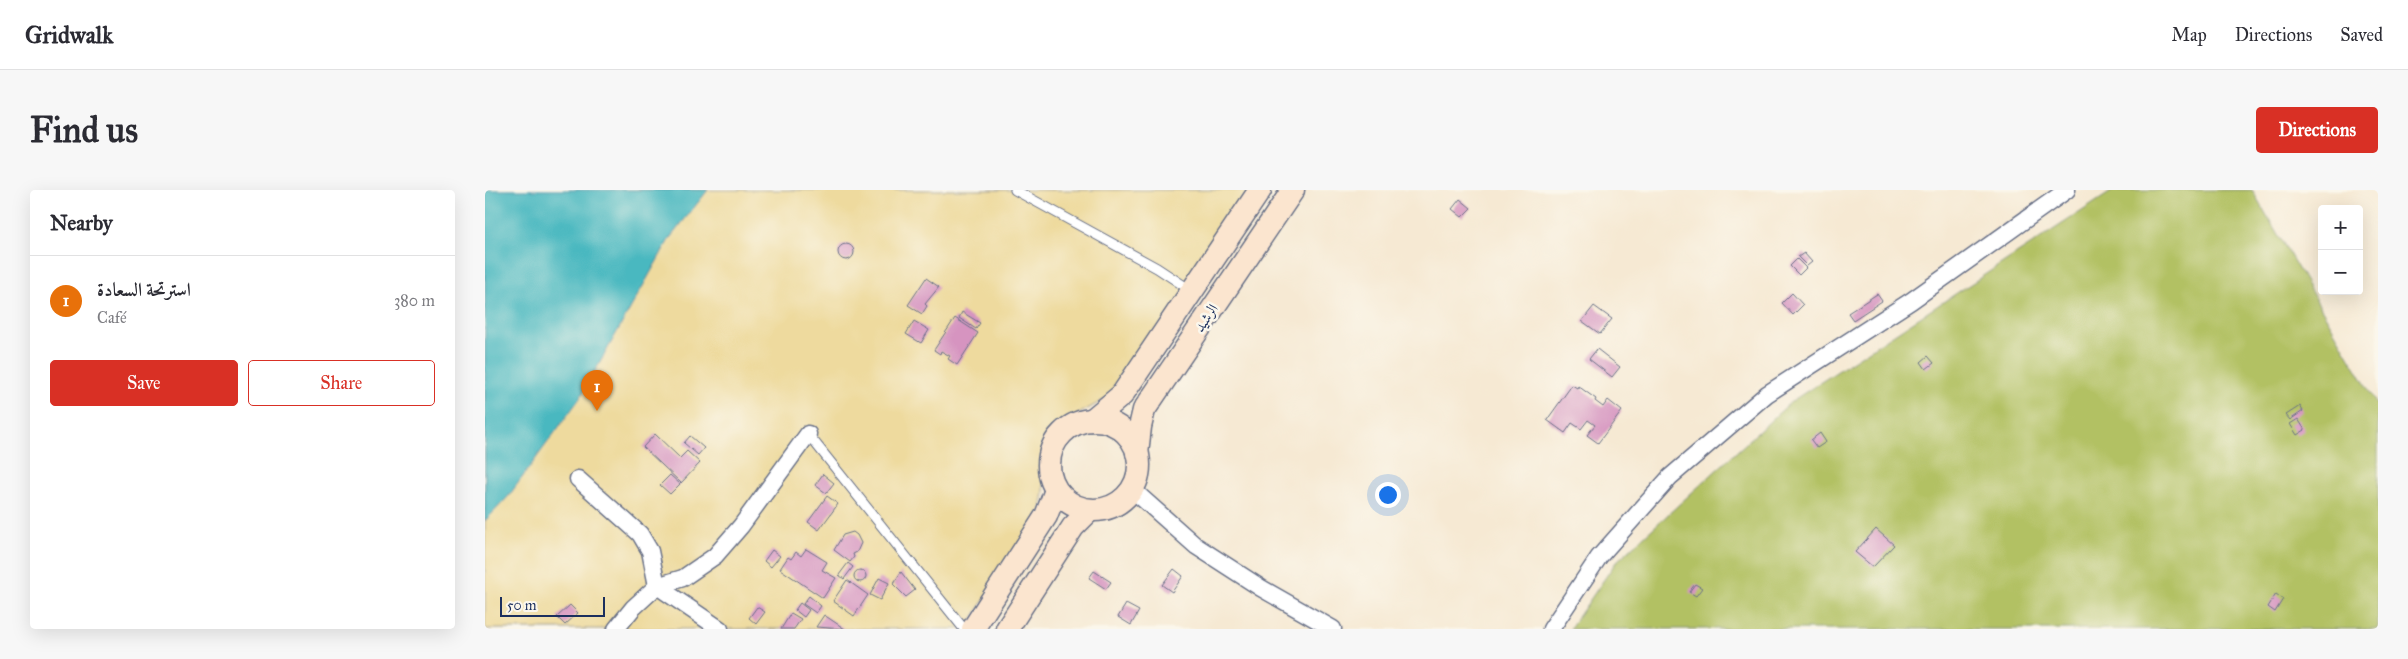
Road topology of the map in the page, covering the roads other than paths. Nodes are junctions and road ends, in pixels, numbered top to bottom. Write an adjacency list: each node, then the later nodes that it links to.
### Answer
1 (1015, 190): 5 (lane)
2 (1260, 190): 5 (street, الرشيد)
3 (1293, 190): 8 (street, الرشيد)
4 (2067, 190): 20 (street)
5 (1192, 291): 6 (street, الرشيد)
6 (1092, 420): 8 (street); 10 (street)
7 (808, 434): 13 (street); 16 (lane)
8 (1137, 453): 11 (street)
9 (578, 480): 13 (street)
10 (1056, 490): 12 (street); 17 (street)
11 (1133, 490): 12 (street); 19 (street)
12 (1090, 510): 18 (street)
13 (657, 586): 14 (street); 15 (street)
14 (616, 629)
15 (720, 629)
16 (964, 629)
17 (973, 629)
18 (1007, 629)
19 (1333, 629)
20 (1551, 629)

